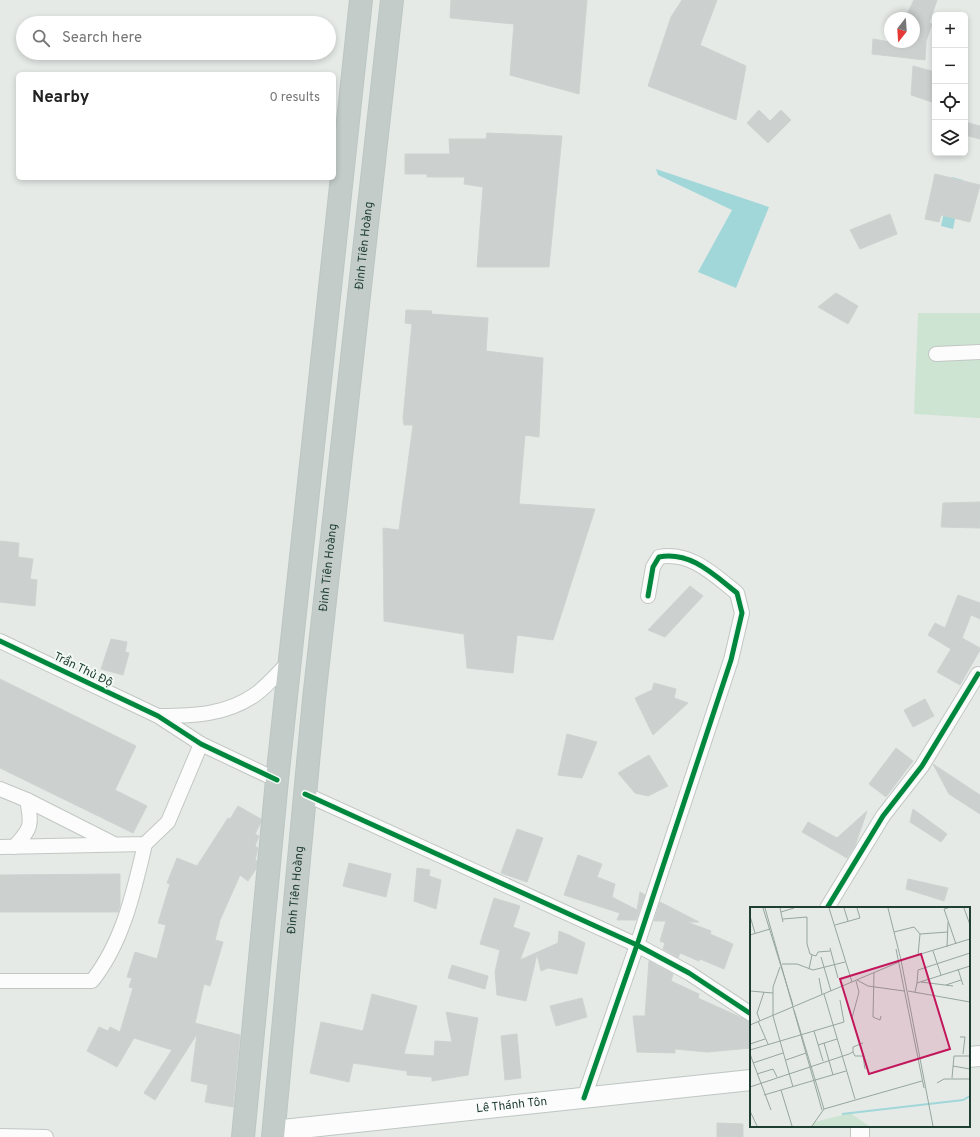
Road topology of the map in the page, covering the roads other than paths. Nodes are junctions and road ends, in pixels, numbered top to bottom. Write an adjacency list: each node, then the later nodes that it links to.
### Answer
1 (361, 0): 3 (highway)
2 (392, 0): 4 (highway, Đinh Tiên Hoàng)
3 (327, 313): 4 (highway); 9 (highway)
4 (356, 318): 15 (highway, Đinh Tiên Hoàng)
5 (980, 352): 6 (street)
6 (936, 354)
7 (648, 596): 21 (street)
8 (0, 641): 11 (street, Trần Thủ Độ)
9 (289, 662): 11 (street); 13 (highway)
10 (978, 674): 20 (street)
11 (158, 716): 12 (street, Trần Thủ Độ)
12 (200, 744): 13 (street, Trần Thủ Độ); 18 (street)
13 (277, 780): 32 (highway)
14 (0, 789): 16 (street)
15 (305, 794): 21 (street); 28 (highway, Đinh Tiên Hoàng)
16 (27, 800): 17 (street); 19 (street)
17 (114, 844): 18 (street); 19 (street)
18 (146, 844): 22 (street)
19 (7, 847)
20 (828, 907)
21 (638, 945): 23 (street); 27 (street)
22 (0, 980)
23 (750, 1013)
24 (980, 1056): 25 (main road)
25 (970, 1057)
26 (750, 1080): 27 (main road, Lê Thánh Tôn)
27 (584, 1098): 28 (main road, Lê Thánh Tôn)
28 (269, 1135)
29 (0, 1136): 30 (street)
30 (37, 1137): 31 (street)
31 (46, 1137)
32 (243, 1137)

